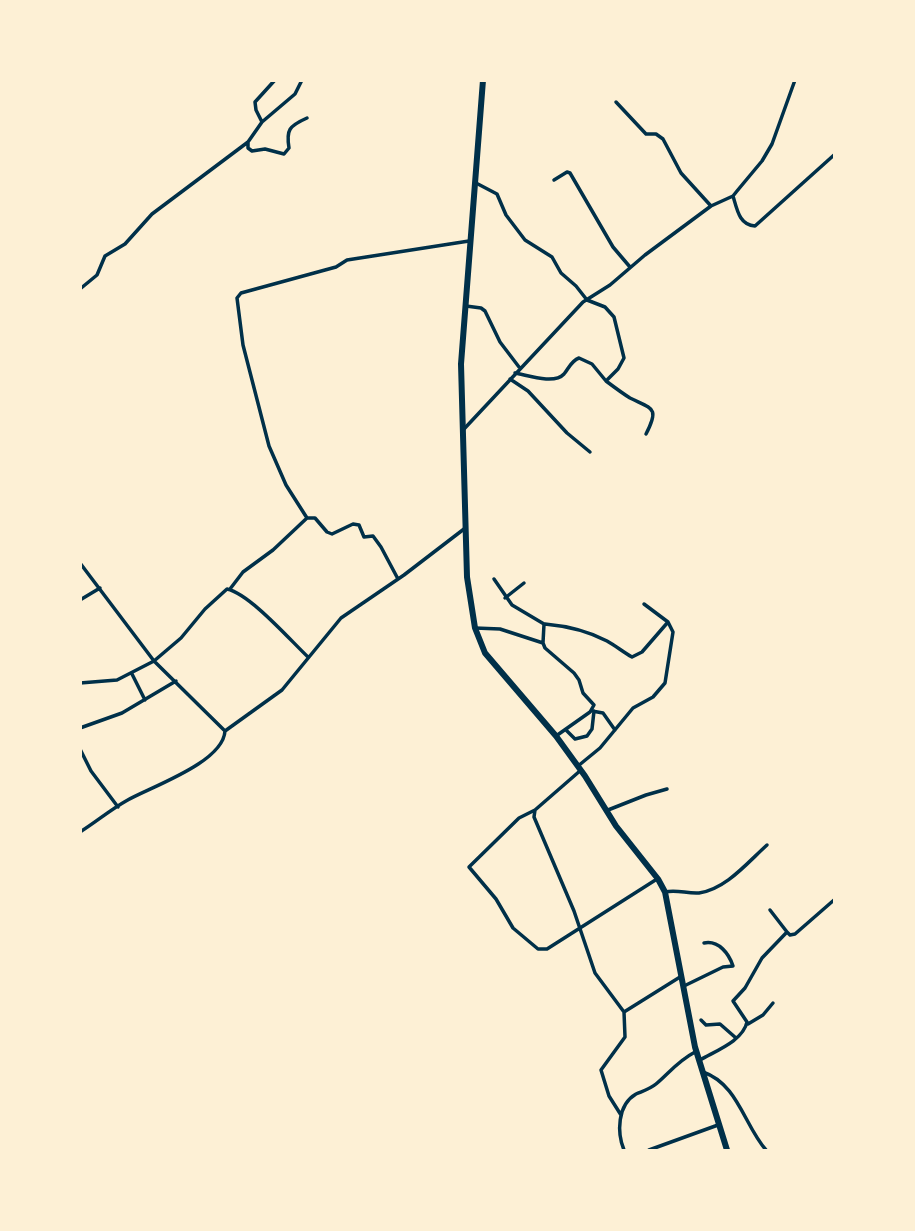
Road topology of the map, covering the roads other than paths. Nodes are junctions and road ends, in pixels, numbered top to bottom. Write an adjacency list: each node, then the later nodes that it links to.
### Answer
1 (275, 80): 7 (street)
2 (302, 80): 7 (street)
3 (483, 80): 11 (main road)
4 (794, 80): 12 (street)
5 (616, 102): 13 (street)
6 (307, 118): 8 (street)
7 (262, 122): 8 (street)
8 (248, 142): 16 (street)
9 (835, 155): 12 (street)
10 (554, 180): 15 (street)
11 (475, 182): 14 (main road); 17 (street)
12 (733, 196): 13 (street)
13 (711, 206): 15 (street)
14 (469, 241): 18 (main road); 26 (street)
15 (630, 267): 17 (street)
16 (80, 289)
17 (587, 300): 19 (street); 22 (street)
18 (464, 306): 19 (street); 23 (main road)
19 (520, 368): 20 (street)
20 (515, 373): 21 (street); 22 (street)
21 (510, 379): 23 (street); 25 (street)
22 (606, 381): 24 (street)
23 (464, 429): 27 (main road)
24 (646, 434)
25 (590, 452)
26 (307, 518): 29 (street); 33 (street)
27 (466, 528): 29 (street); 39 (main road)
28 (80, 563): 32 (street)
29 (398, 579): 41 (street)
30 (494, 579): 34 (street)
31 (524, 583): 34 (street)
32 (100, 588): 35 (street); 42 (street)
33 (230, 589): 41 (street); 42 (street)
34 (505, 598): 38 (street)
35 (80, 600)
36 (644, 604): 37 (street)
37 (668, 622): 38 (street); 50 (street)
38 (544, 624): 40 (street)
39 (475, 628): 40 (street); 52 (main road)
40 (543, 643): 47 (street)
41 (309, 658): 51 (street)
42 (154, 661): 43 (street); 44 (street)
43 (132, 673): 45 (street); 46 (street)
44 (176, 681): 46 (street); 51 (street)
45 (80, 683)
46 (145, 700): 48 (street)
47 (593, 711): 49 (street); 49 (street); 50 (street)
48 (80, 728)
49 (566, 730): 52 (street)
50 (615, 730): 54 (street)
51 (225, 731): 56 (street)
52 (556, 736): 54 (main road)
53 (80, 749): 56 (street)
54 (580, 768): 57 (street); 58 (main road)
55 (667, 789): 58 (street)
56 (118, 807): 59 (street)
57 (535, 810): 65 (street); 65 (street)
58 (606, 811): 61 (main road)
59 (80, 832)
60 (767, 845): 62 (street)
61 (658, 879): 62 (main road); 65 (street)
62 (665, 892): 68 (main road)
63 (835, 900): 66 (street)
64 (770, 910): 66 (street)
65 (580, 929): 71 (street)
66 (787, 932): 73 (street)
67 (704, 943): 69 (street)
68 (680, 976): 69 (main road); 71 (street)
69 (683, 986): 75 (main road)
70 (773, 1003): 73 (street)
71 (624, 1012): 78 (street)
72 (701, 1020): 74 (street)
73 (748, 1024): 74 (street)
74 (736, 1038): 76 (street)
75 (696, 1051): 76 (main road); 78 (street)
76 (700, 1060): 77 (main road)
77 (703, 1072): 79 (main road); 83 (street)
78 (621, 1115): 80 (street)
79 (719, 1124): 81 (street); 82 (main road)
80 (624, 1150)
81 (649, 1150)
82 (727, 1150)
83 (766, 1150)

